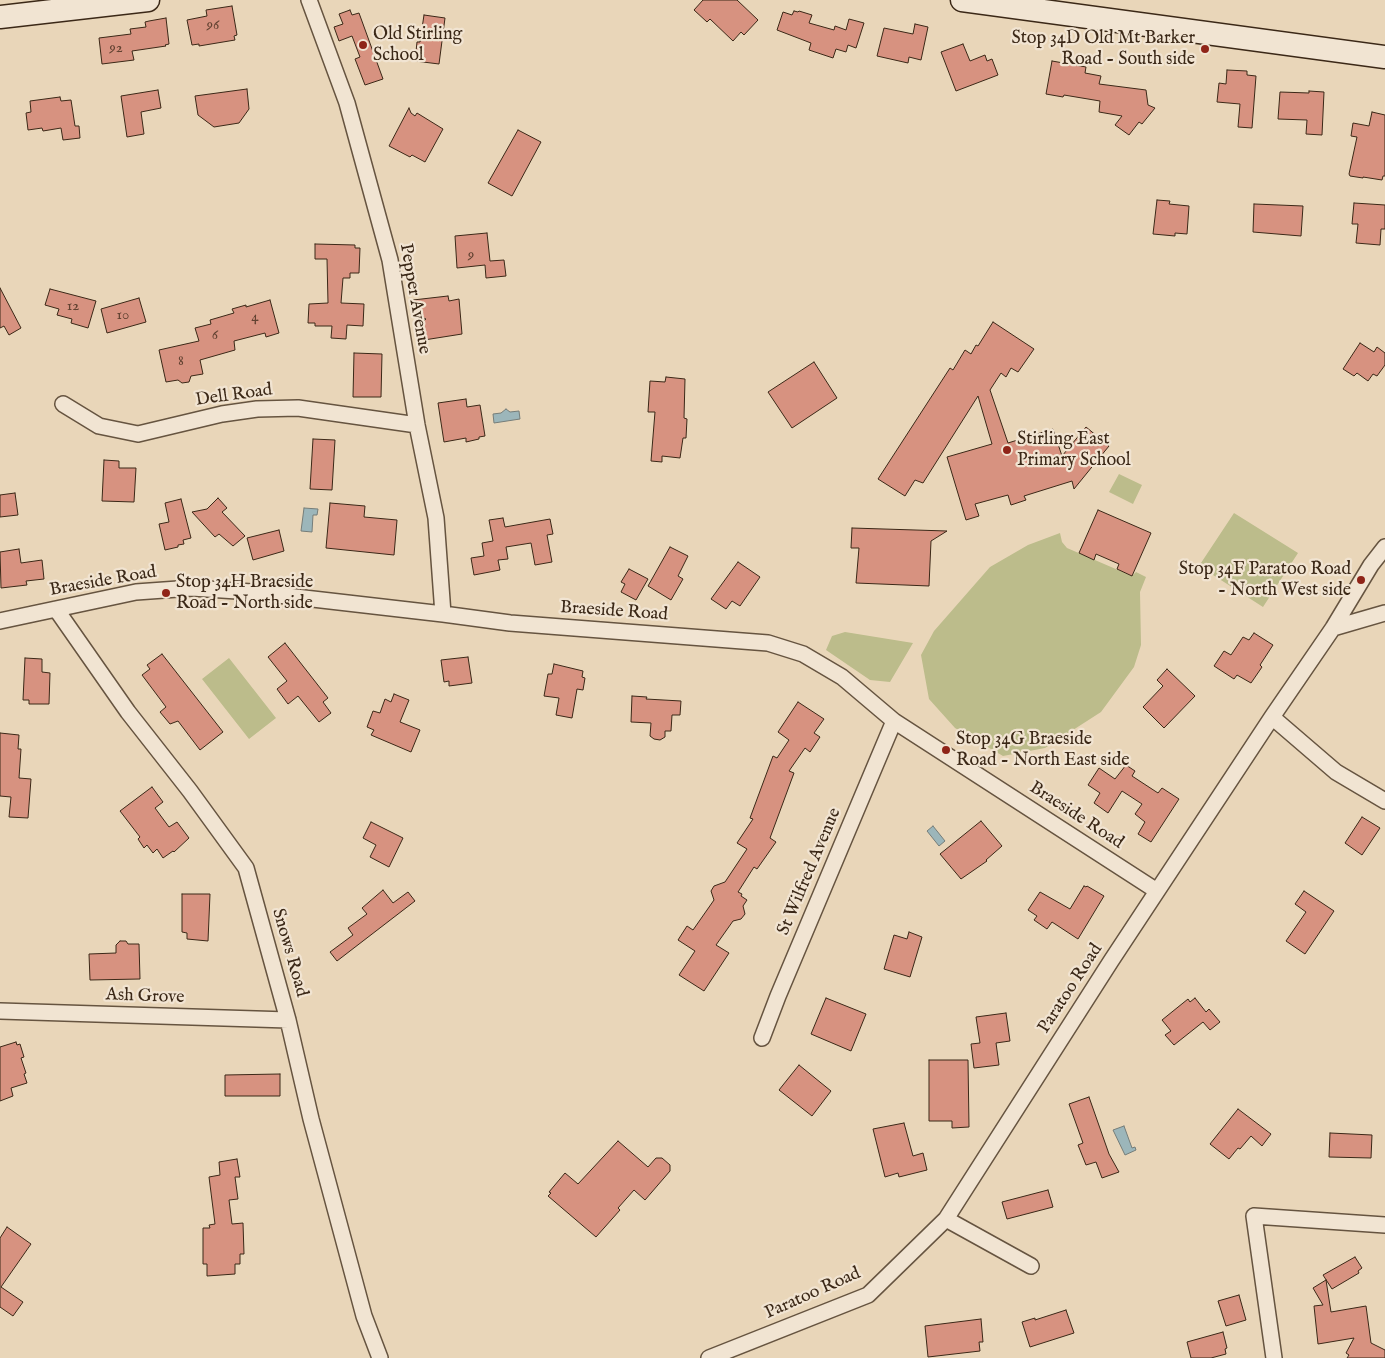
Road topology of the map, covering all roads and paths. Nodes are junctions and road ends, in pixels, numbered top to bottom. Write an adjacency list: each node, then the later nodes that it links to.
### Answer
1 (148, 0): 4 (main road)
2 (309, 0): 7 (street, Pepper Avenue)
3 (962, 0): 5 (main road)
4 (0, 17)
5 (1385, 57)
6 (63, 404): 7 (street, Dell Road)
7 (417, 425): 11 (street, Pepper Avenue)
8 (1385, 547): 13 (street, Paratoo Road)
9 (56, 608): 11 (street, Braeside Road); 12 (street, Braeside Road); 19 (street, Snows Road)
10 (1385, 613): 13 (street)
11 (443, 614): 15 (street, Braeside Road)
12 (0, 621)
13 (1333, 628): 14 (street, Paratoo Road)
14 (1272, 717): 16 (street); 17 (street, Paratoo Road)
15 (894, 721): 17 (street, Braeside Road); 20 (street, St Wilfred Avenue)
16 (1385, 801)
17 (1157, 891): 21 (street, Paratoo Road)
18 (0, 1011): 19 (street, Ash Grove)
19 (288, 1020): 24 (street, Snows Road)
20 (762, 1038)
21 (946, 1219): 23 (street); 25 (street, Paratoo Road)
22 (1385, 1225): 26 (street)
23 (1031, 1266)
24 (380, 1358)
25 (709, 1358)
26 (1274, 1358)

